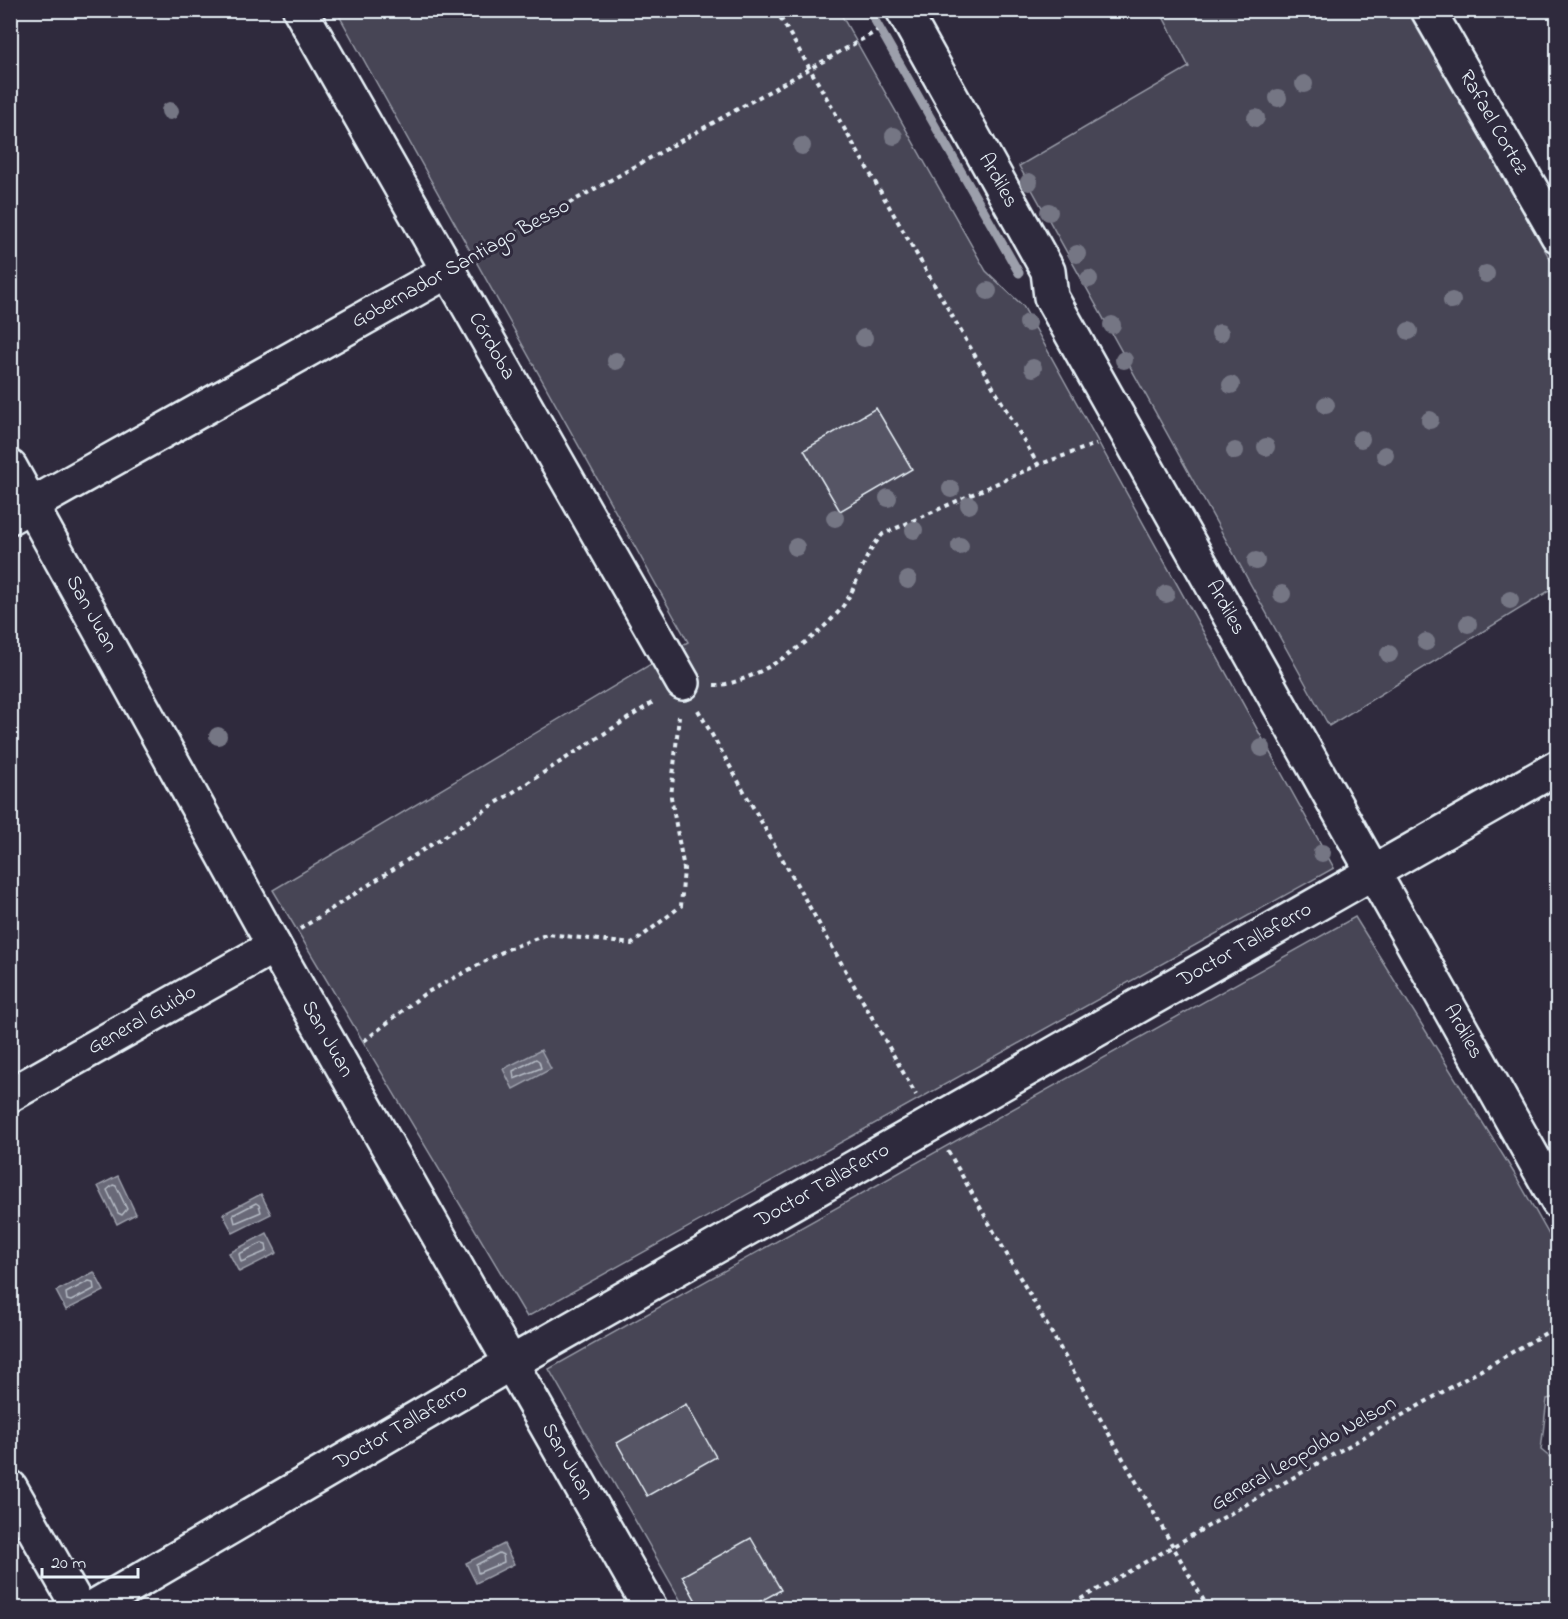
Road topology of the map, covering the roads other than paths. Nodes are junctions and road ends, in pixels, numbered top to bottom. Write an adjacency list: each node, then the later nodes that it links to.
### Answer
1 (300, 10): 6 (street, Córdoba)
2 (1428, 10): 4 (street, Rafael Cortez)
3 (907, 12): 11 (street, Ardiles)
4 (1546, 190): 5 (street, Rafael Cortez)
5 (1557, 236)
6 (448, 271): 8 (street, Gobernador Santiago Besso); 9 (street, Córdoba)
7 (10, 466): 8 (street, San Juan)
8 (21, 511): 12 (street, San Juan)
9 (683, 683)
10 (1557, 767): 11 (street, Doctor Tallaferro)
11 (1375, 873): 14 (street, Ardiles); 15 (street, Doctor Tallaferro)
12 (274, 946): 13 (street, General Guido); 15 (street, San Juan)
13 (10, 1095)
14 (1557, 1202)
15 (511, 1363): 18 (street, Doctor Tallaferro); 19 (street, San Juan)
16 (10, 1487): 17 (street)
17 (79, 1608)
18 (92, 1608)
19 (650, 1608)

